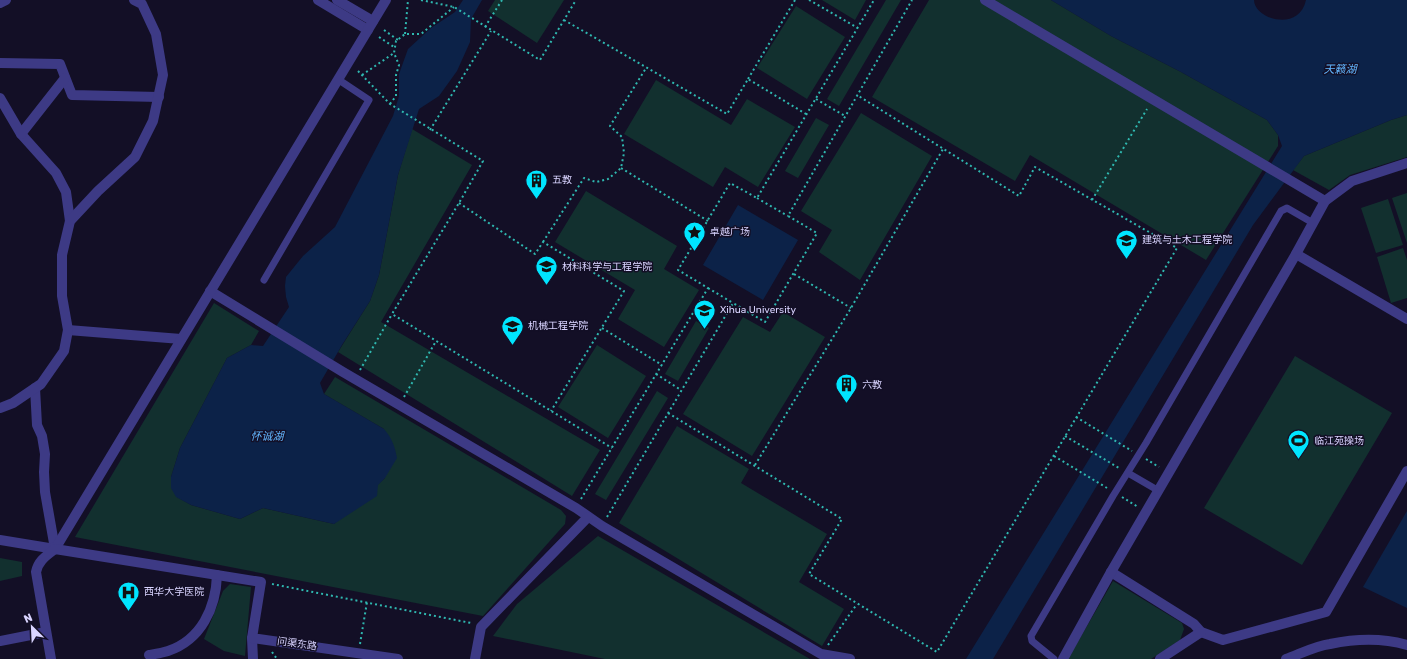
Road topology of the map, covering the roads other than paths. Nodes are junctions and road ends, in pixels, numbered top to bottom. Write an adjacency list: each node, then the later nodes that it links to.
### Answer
1 (6, 0): 7 (street)
2 (318, 0): 8 (street)
3 (337, 0): 8 (street)
4 (386, 0): 8 (street)
5 (986, 0): 16 (street)
6 (139, 1): 12 (street)
7 (0, 3)
8 (370, 25): 11 (street)
9 (0, 63): 10 (street)
10 (65, 78): 12 (street); 14 (street)
11 (339, 80): 20 (lane); 21 (street)
12 (159, 97): 17 (street)
13 (0, 98): 14 (street)
14 (21, 134): 17 (street)
15 (1407, 163): 16 (street)
16 (1326, 201): 18 (street)
17 (70, 221): 23 (street)
18 (1313, 223): 19 (street); 28 (lane)
19 (1296, 254): 22 (street); 29 (street)
20 (264, 280)
21 (210, 291): 24 (street); 30 (street)
22 (1407, 319)
23 (68, 330): 24 (street); 25 (street)
24 (181, 339): 32 (street)
25 (34, 388): 26 (street); 32 (street)
26 (0, 408)
27 (1407, 471): 36 (street)
28 (1128, 473): 29 (lane); 46 (lane)
29 (1159, 491): 33 (street)
30 (588, 517): 44 (street); 45 (street)
31 (0, 540): 32 (street)
32 (55, 549): 34 (street); 35 (street)
33 (1111, 572): 36 (street); 47 (street)
34 (216, 575): 37 (street); 40 (street)
35 (46, 632): 38 (street); 41 (street)
36 (1201, 632): 48 (street)
37 (252, 638): 42 (street); 43 (street, 问渠东路)
38 (0, 641)
39 (1407, 646): 49 (street)
40 (149, 655)
41 (51, 659)
42 (253, 659)
43 (398, 659)
44 (475, 659)
45 (850, 659)
46 (1054, 659)
47 (1063, 659)
48 (1160, 659)
49 (1286, 659)

